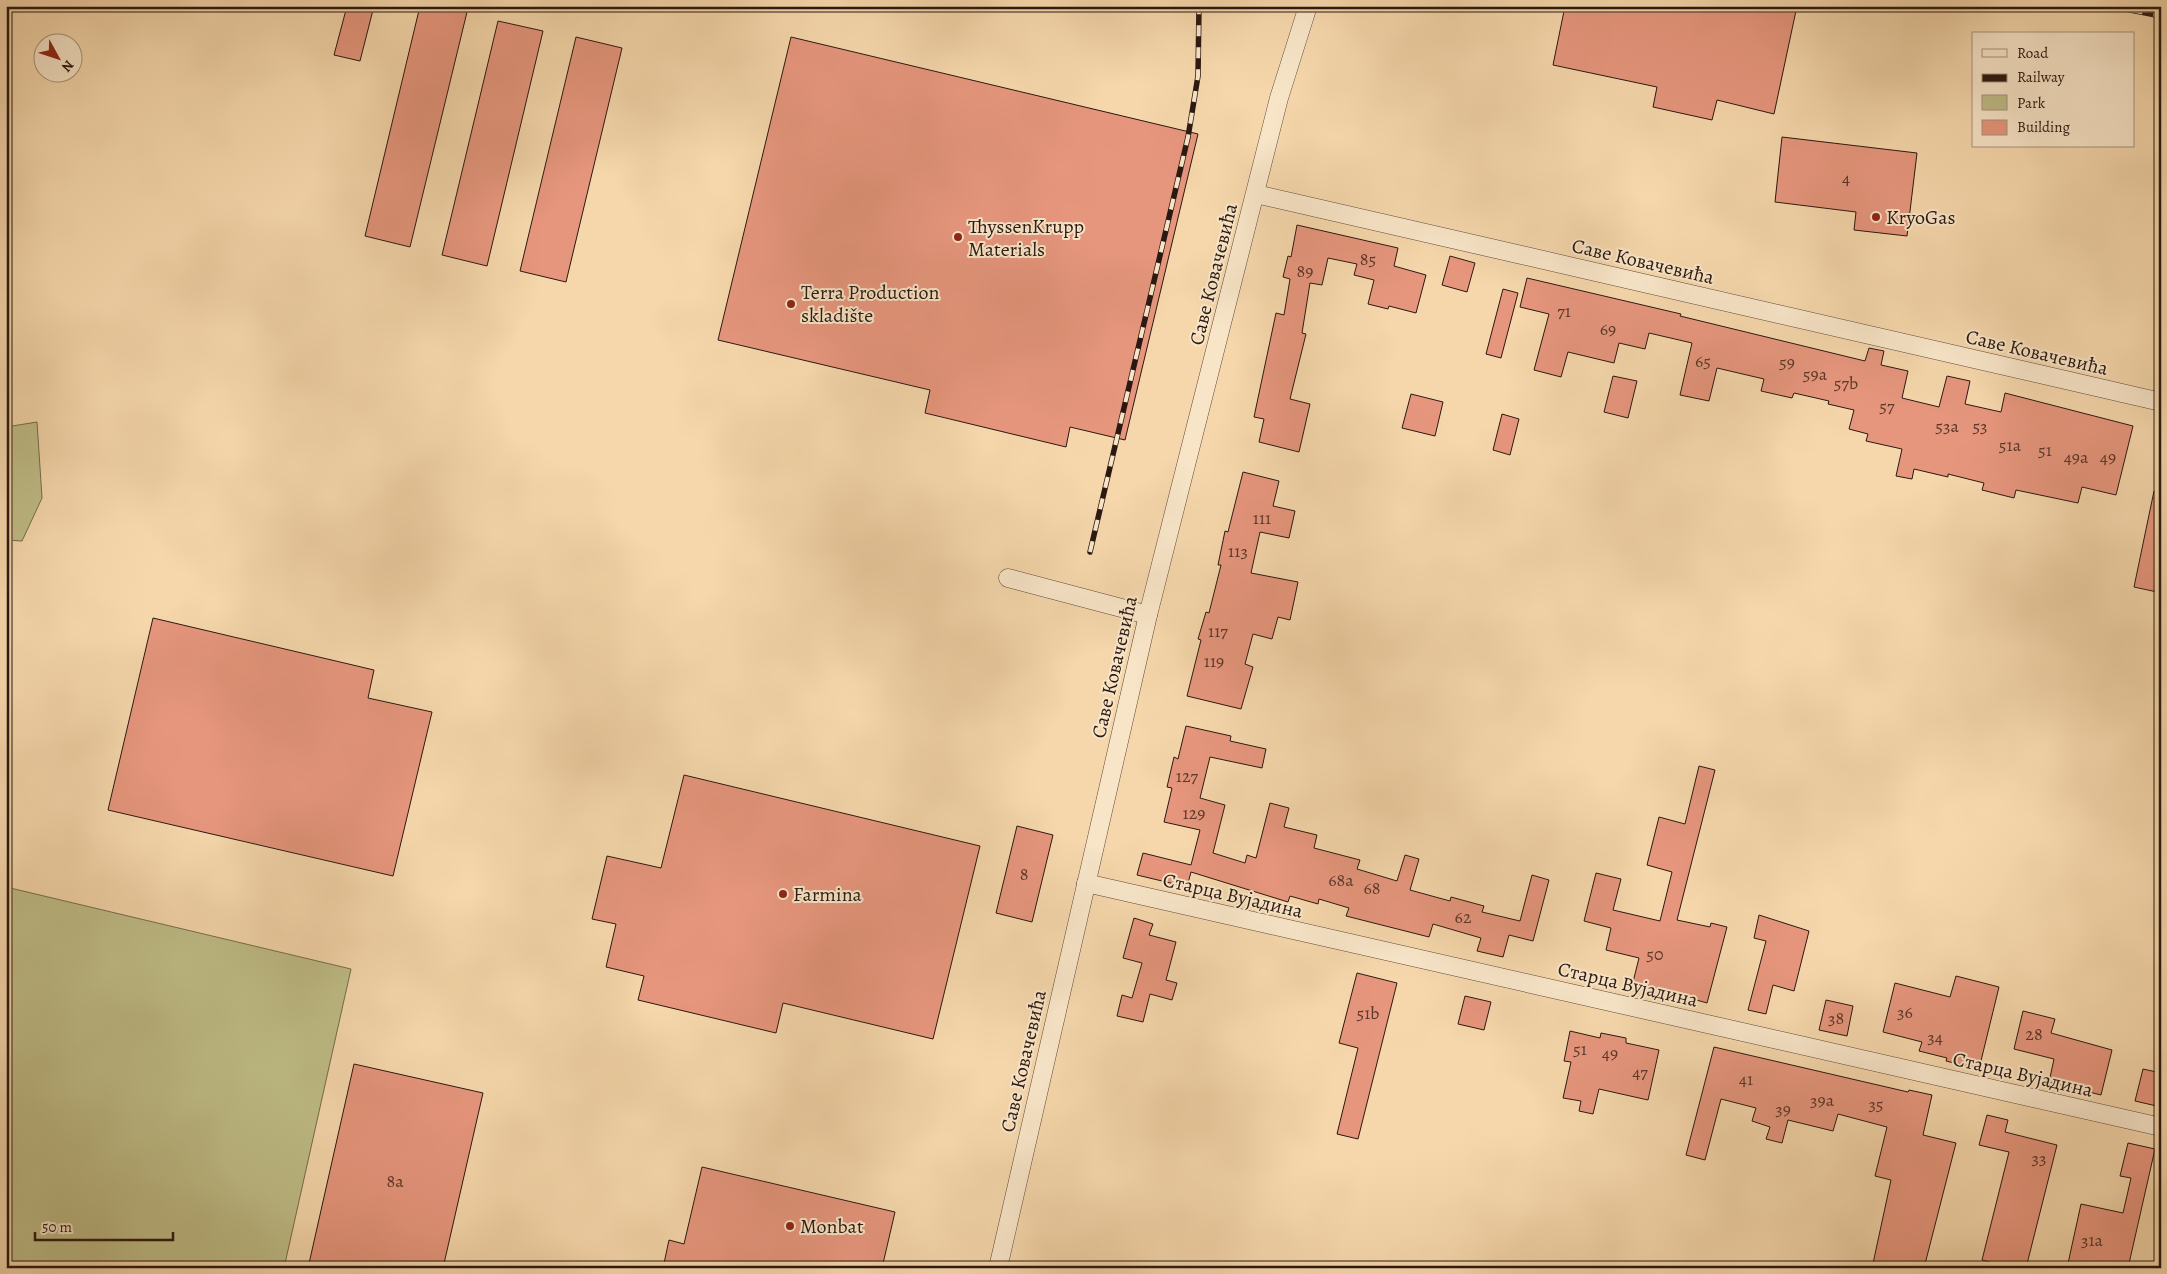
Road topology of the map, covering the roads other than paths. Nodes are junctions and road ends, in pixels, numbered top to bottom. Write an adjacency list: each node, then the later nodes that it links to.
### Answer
1 (1308, 6): 2 (street)
2 (1256, 194): 3 (street, Саве Ковачевића); 5 (street, Саве Ковачевића)
3 (2161, 402)
4 (1008, 578): 5 (street)
5 (1148, 614): 6 (street, Саве Ковачевића)
6 (1086, 883): 7 (street, Старца Вујадина); 8 (street, Саве Ковачевића)
7 (2161, 1127)
8 (998, 1268)

